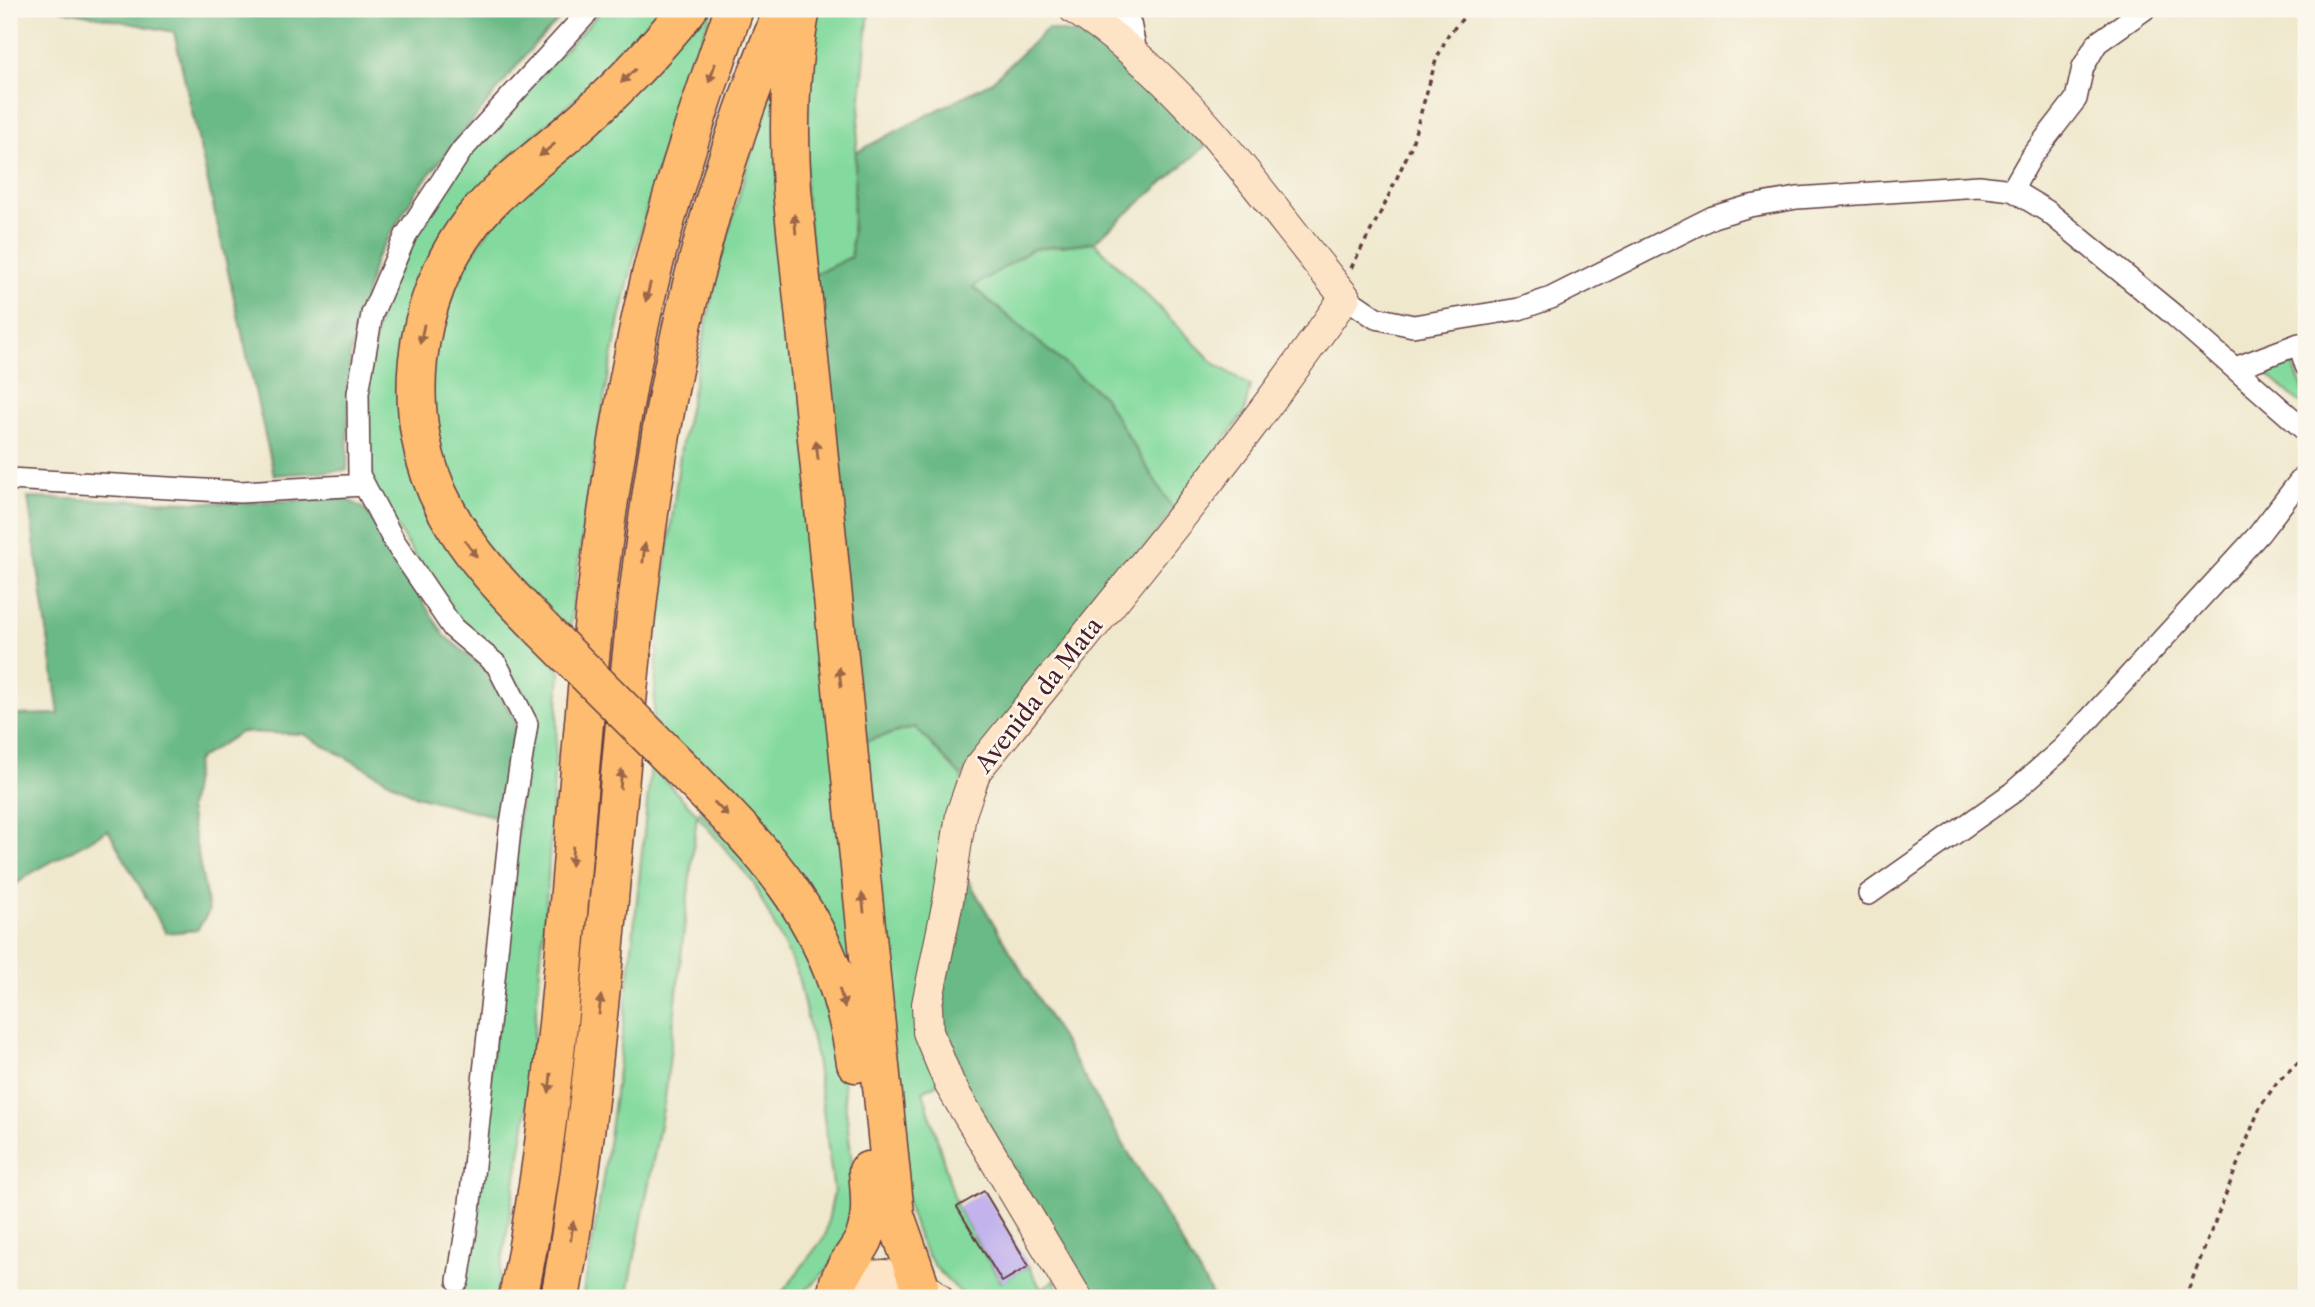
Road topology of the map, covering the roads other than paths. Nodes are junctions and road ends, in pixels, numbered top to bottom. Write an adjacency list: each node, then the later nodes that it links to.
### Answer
1 (591, 9): 17 (street)
2 (688, 9): 21 (highway, one-way to 21, bridge)
3 (734, 9): 22 (highway, one-way to 22)
4 (784, 9): 23 (highway, one-way to 4)
5 (801, 9): 20 (highway, one-way to 5)
6 (1074, 9): 9 (street)
7 (1118, 9): 9 (street)
8 (2145, 9): 10 (street)
9 (1137, 57): 11 (street)
10 (2012, 190): 11 (street); 13 (street)
11 (1342, 293): 24 (street, Avenida da Mata)
12 (2306, 366): 13 (street)
13 (2235, 368): 14 (street)
14 (2306, 431)
15 (2306, 473): 18 (street)
16 (9, 479): 17 (street)
17 (364, 485): 19 (street)
18 (1869, 894)
19 (458, 1281)
20 (929, 1291): 21 (street)
21 (833, 1293)
22 (518, 1298)
23 (560, 1298)
24 (1077, 1298)

